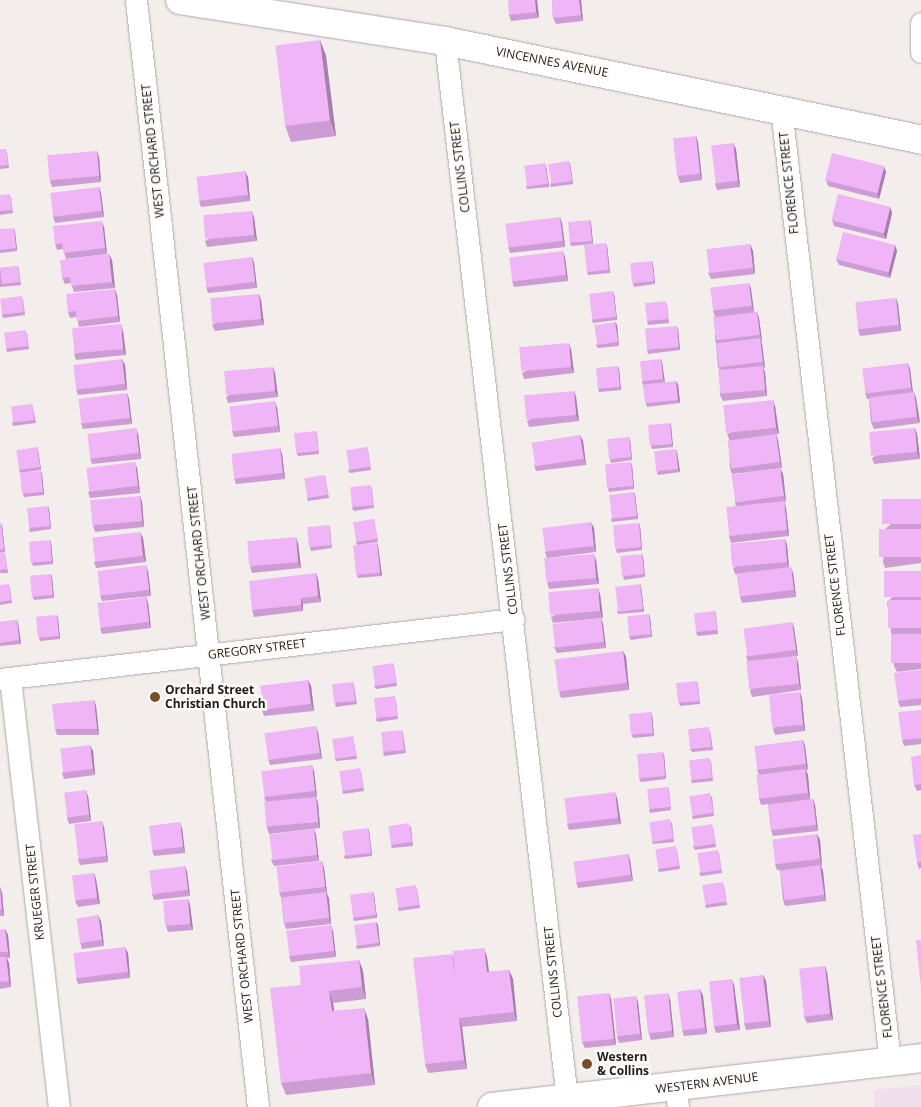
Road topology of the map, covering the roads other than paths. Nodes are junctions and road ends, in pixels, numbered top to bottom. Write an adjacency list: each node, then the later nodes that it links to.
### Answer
1 (136, 0): 9 (street, WEST ORCHARD STREET)
2 (180, 0): 4 (main road, VINCENNES AVENUE)
3 (921, 23): 5 (street)
4 (445, 41): 6 (main road, VINCENNES AVENUE); 8 (street, COLLINS STREET)
5 (921, 52)
6 (781, 108): 7 (main road, VINCENNES AVENUE); 12 (street, FLORENCE STREET)
7 (921, 140)
8 (514, 619): 9 (street, GREGORY STREET); 14 (street, COLLINS STREET)
9 (210, 654): 10 (street, GREGORY STREET); 16 (street, WEST ORCHARD STREET)
10 (5, 678): 15 (street, KRUEGER STREET)
11 (921, 1058): 12 (main road, WESTERN AVENUE)
12 (890, 1062): 13 (main road, WESTERN AVENUE)
13 (676, 1097): 14 (main road, WESTERN AVENUE)
14 (567, 1098): 17 (main road, WESTERN AVENUE)
15 (59, 1107)
16 (258, 1107)
17 (492, 1107)

